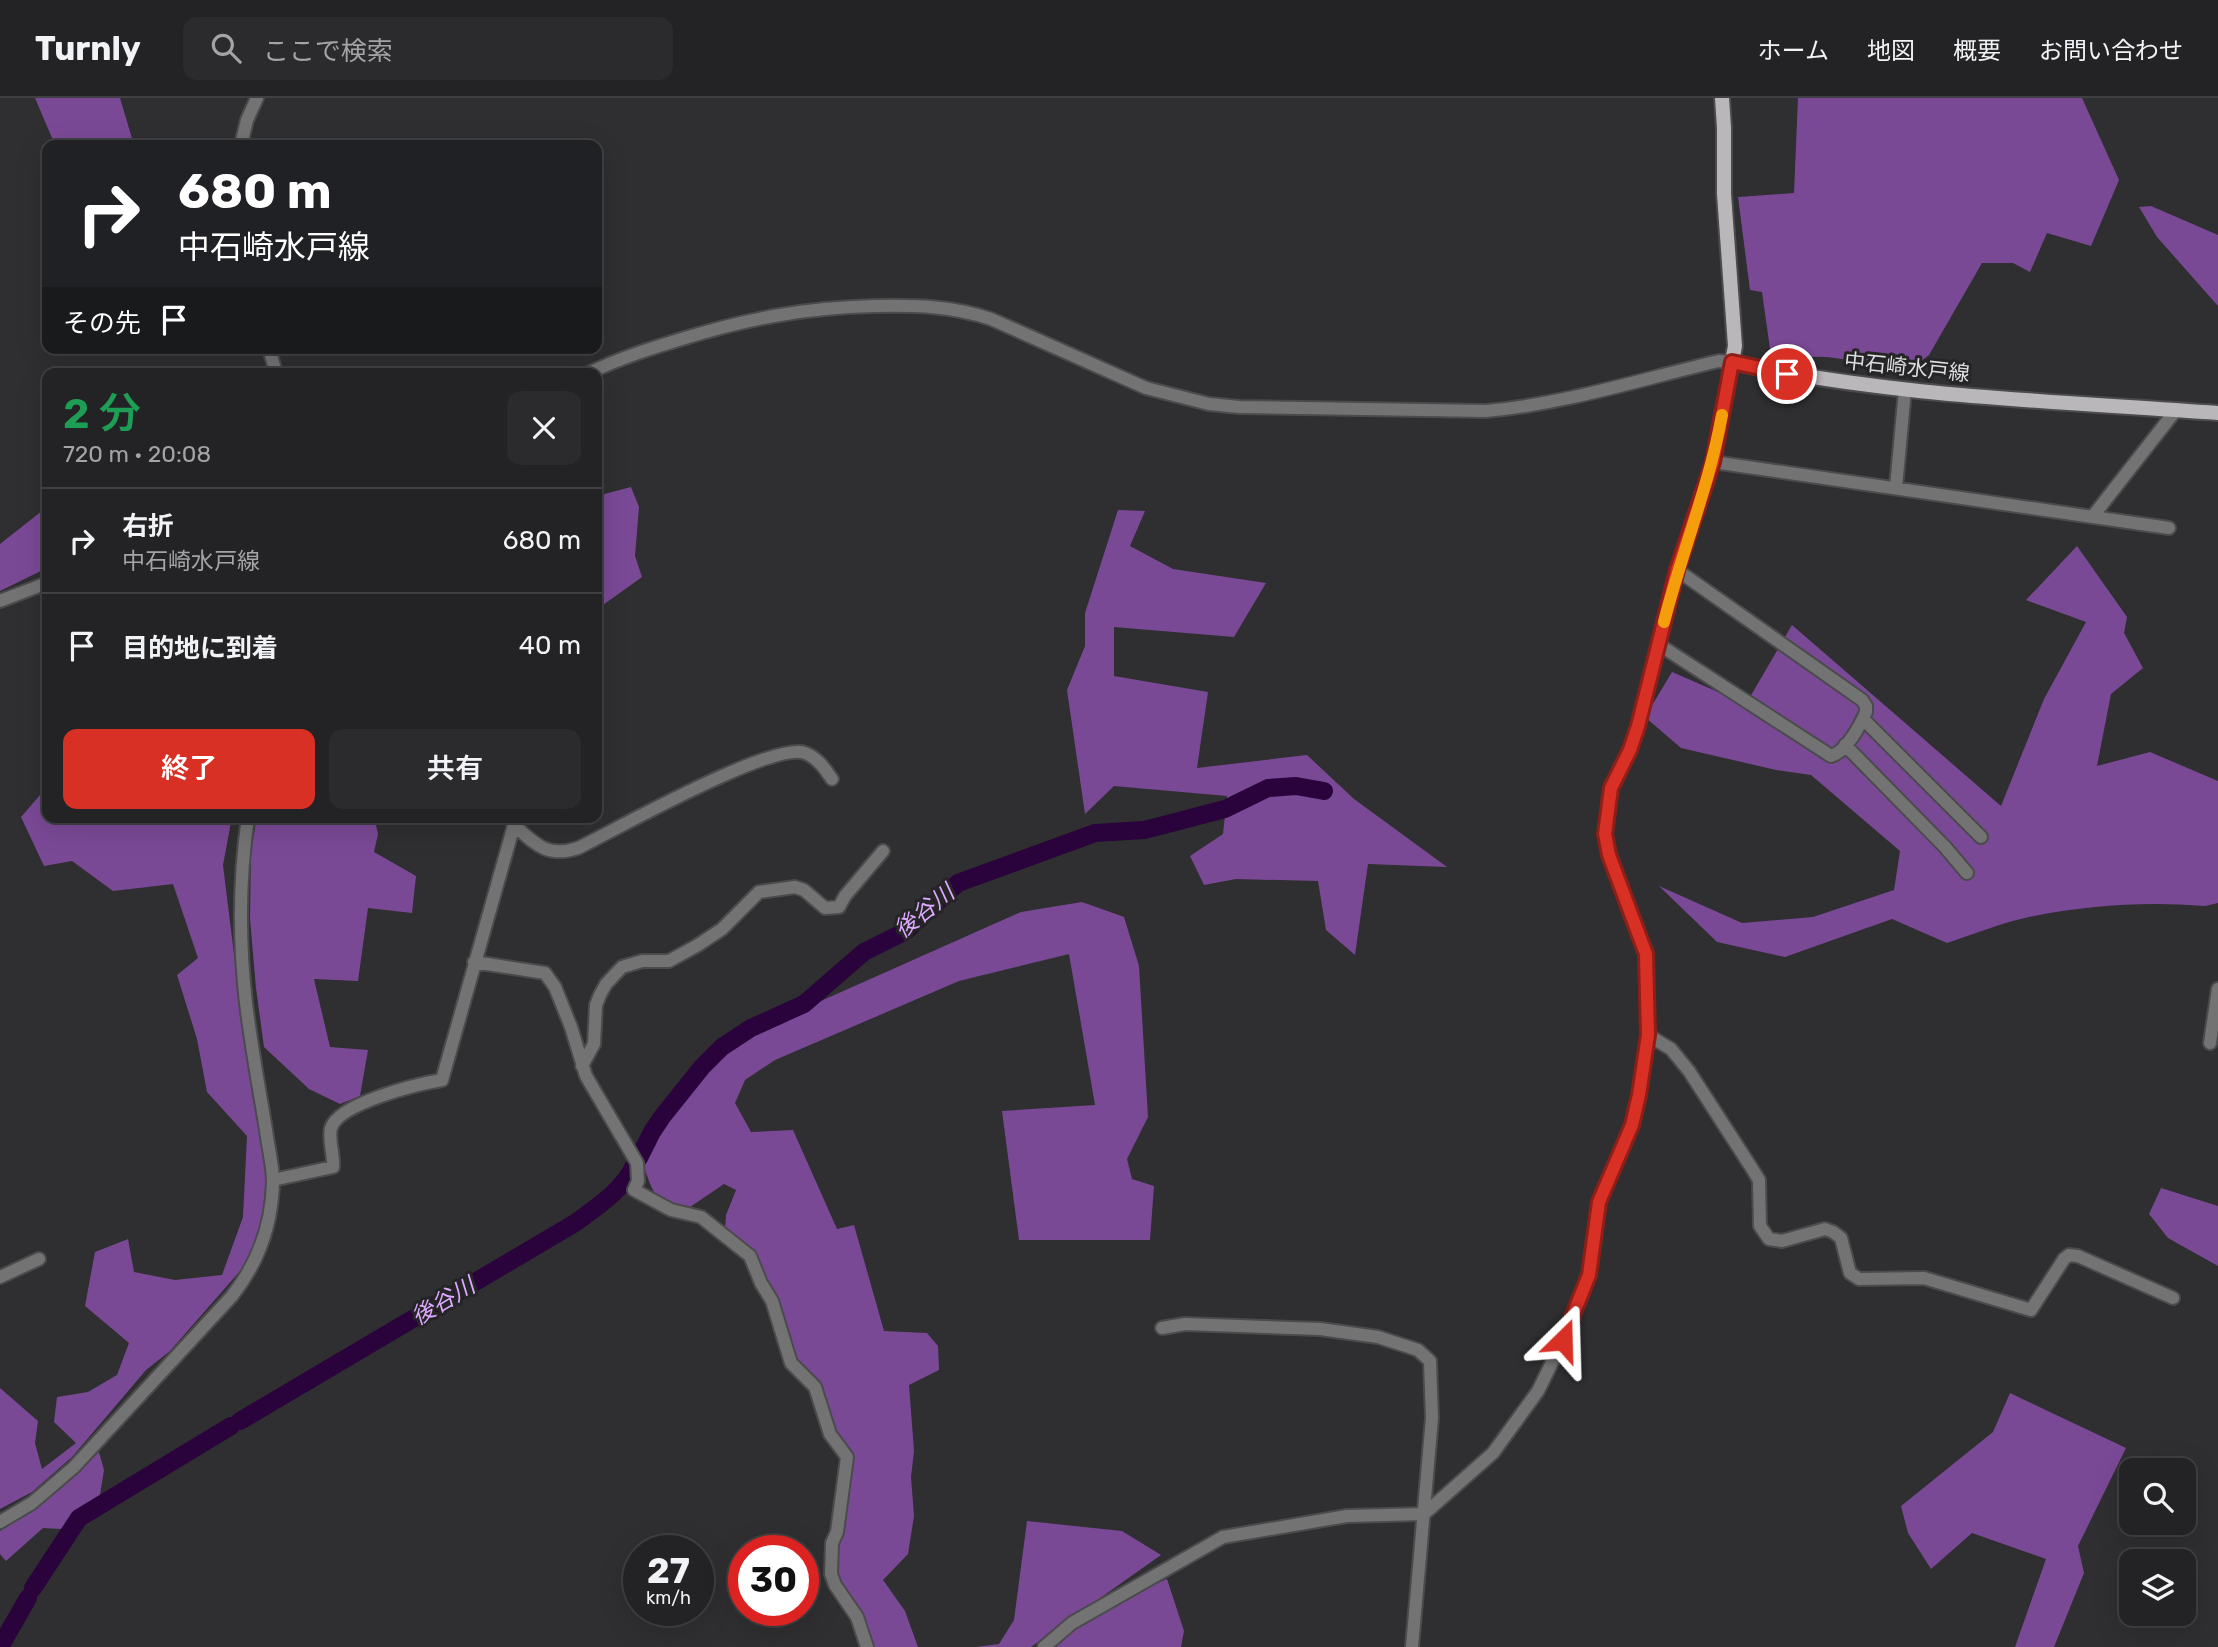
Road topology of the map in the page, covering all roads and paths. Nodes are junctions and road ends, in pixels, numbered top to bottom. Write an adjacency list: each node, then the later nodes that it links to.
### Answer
1 (257, 98): 3 (street)
2 (1722, 98): 4 (main road)
3 (243, 140)
4 (1732, 362): 5 (street); 6 (main road, 中石崎水戸線); 9 (street)
5 (601, 368)
6 (1905, 390): 7 (main road, 中石崎水戸線); 10 (street)
7 (2176, 410): 8 (main road, 中石崎水戸線); 11 (street)
8 (2218, 413)
9 (1713, 462): 10 (street); 13 (street)
10 (1896, 487): 11 (street)
11 (2093, 516): 12 (street)
12 (2169, 528)
13 (1677, 570): 16 (street); 17 (street)
14 (42, 585): 15 (street)
15 (0, 601)
16 (1658, 644): 18 (street); 28 (street)
17 (1863, 719): 18 (street); 23 (street)
18 (1845, 745): 25 (street)
19 (832, 779): 22 (street)
20 (247, 823): 31 (street)
21 (514, 823): 26 (street)
22 (517, 823)
23 (1981, 837)
24 (883, 851): 30 (street)
25 (1967, 873)
26 (474, 962): 30 (street); 31 (street)
27 (2218, 989): 29 (street)
28 (1648, 1035): 34 (street); 36 (street)
29 (2210, 1043)
30 (582, 1066): 38 (street)
31 (273, 1180): 37 (street)
32 (39, 1259): 33 (street)
33 (0, 1277)
34 (2174, 1298)
35 (1162, 1328): 36 (street)
36 (1424, 1514): 39 (street); 40 (street)
37 (0, 1522)
38 (867, 1647)
39 (1044, 1647)
40 (1412, 1647)

